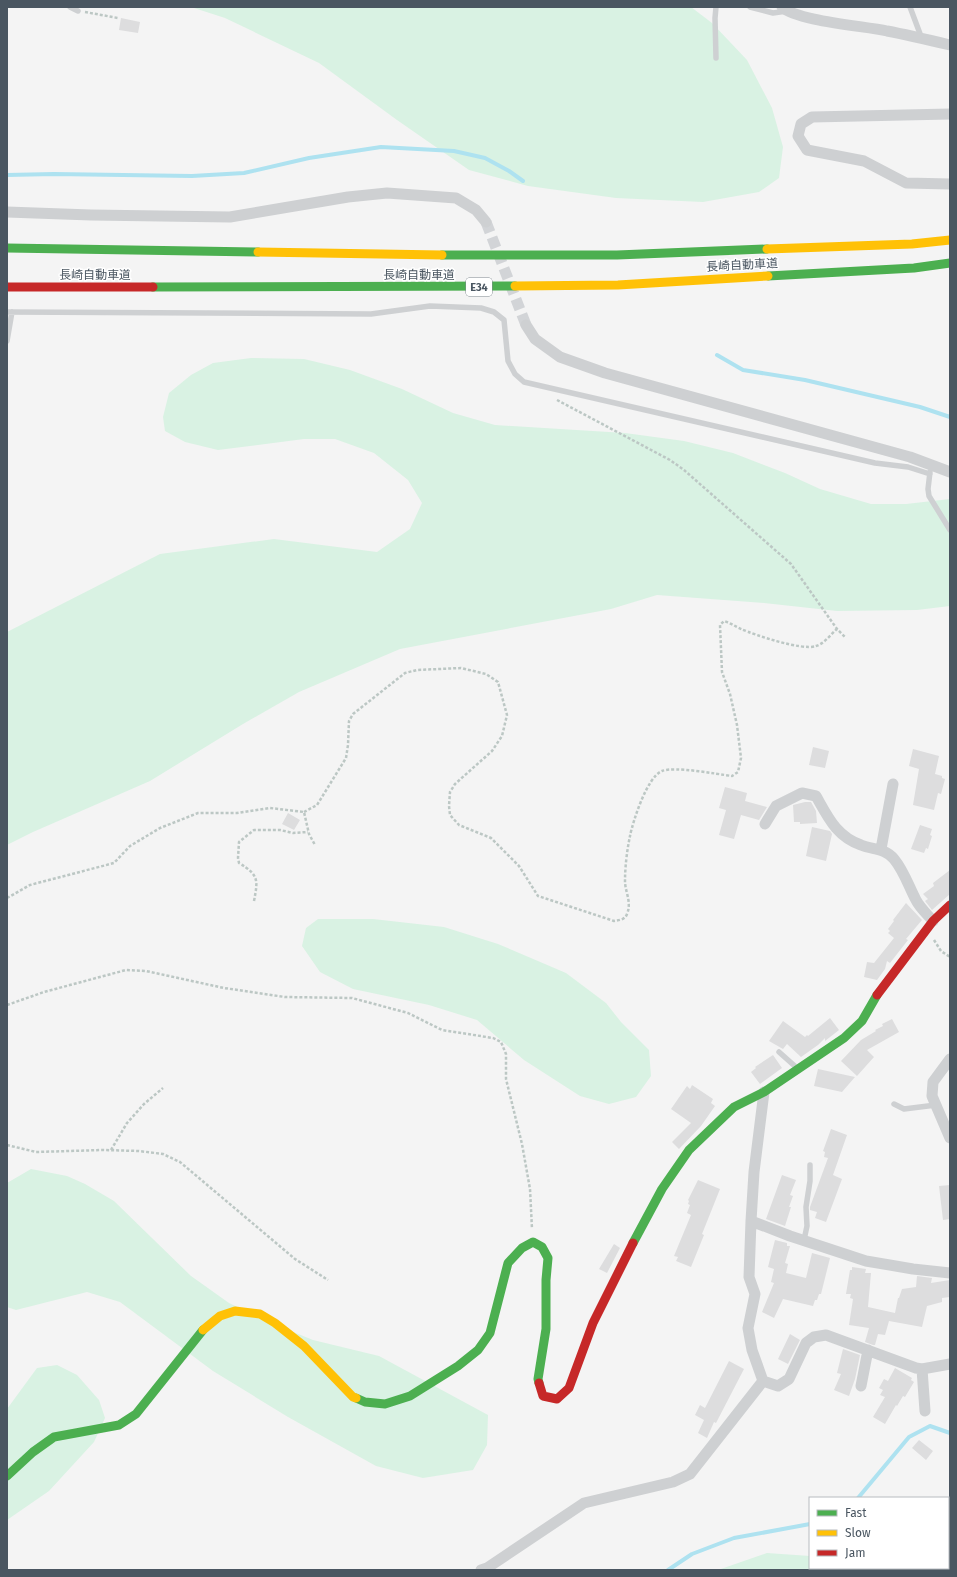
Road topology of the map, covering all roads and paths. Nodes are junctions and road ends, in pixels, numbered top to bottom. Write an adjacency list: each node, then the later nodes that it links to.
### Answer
1 (70, 7): 6 (lane)
2 (716, 7): 10 (lane)
3 (750, 7): 5 (lane)
4 (910, 7): 8 (lane)
5 (785, 9): 8 (street)
6 (78, 11): 7 (path)
7 (118, 18)
8 (922, 39): 9 (street)
9 (950, 45)
10 (716, 58)
11 (950, 114): 12 (street)
12 (950, 184)
13 (7, 212): 14 (street)
14 (486, 222)
15 (950, 240): 16 (main road, 長崎自動車道)
16 (7, 248)
17 (950, 263): 18 (main road, 長崎自動車道 / E34)
18 (7, 287)
19 (9, 312): 21 (lane); 23 (lane)
20 (526, 325): 23 (street)
21 (7, 341)
22 (552, 397): 26 (path)
23 (930, 469): 24 (street); 25 (lane)
24 (950, 472)
25 (950, 530)
26 (837, 629): 27 (path); 29 (path)
27 (846, 638)
28 (893, 784): 33 (street)
29 (304, 812): 31 (path); 34 (path)
30 (766, 824): 33 (street)
31 (308, 832): 32 (path); 35 (path)
32 (315, 845)
33 (881, 849): 37 (street)
34 (7, 898)
35 (254, 901)
36 (950, 905): 37 (main road)
37 (931, 925): 38 (path); 42 (main road)
38 (950, 957)
39 (7, 1005): 53 (path)
40 (779, 1052): 42 (lane)
41 (950, 1059): 46 (street)
42 (799, 1070): 44 (main road)
43 (163, 1088): 49 (path)
44 (764, 1092): 51 (street); 53 (main road)
45 (894, 1104): 46 (lane)
46 (936, 1105): 47 (street)
47 (950, 1138)
48 (7, 1145): 49 (path)
49 (111, 1150): 55 (path)
50 (810, 1165): 52 (lane)
51 (751, 1221): 52 (street); 59 (street)
52 (804, 1240): 54 (street)
53 (533, 1242): 62 (main road)
54 (950, 1273)
55 (328, 1280)
56 (868, 1350): 58 (street); 59 (street); 60 (street)
57 (950, 1364): 58 (street)
58 (922, 1369): 61 (street)
59 (763, 1381): 63 (street)
60 (861, 1386)
61 (925, 1411)
62 (7, 1476)
63 (481, 1570)

